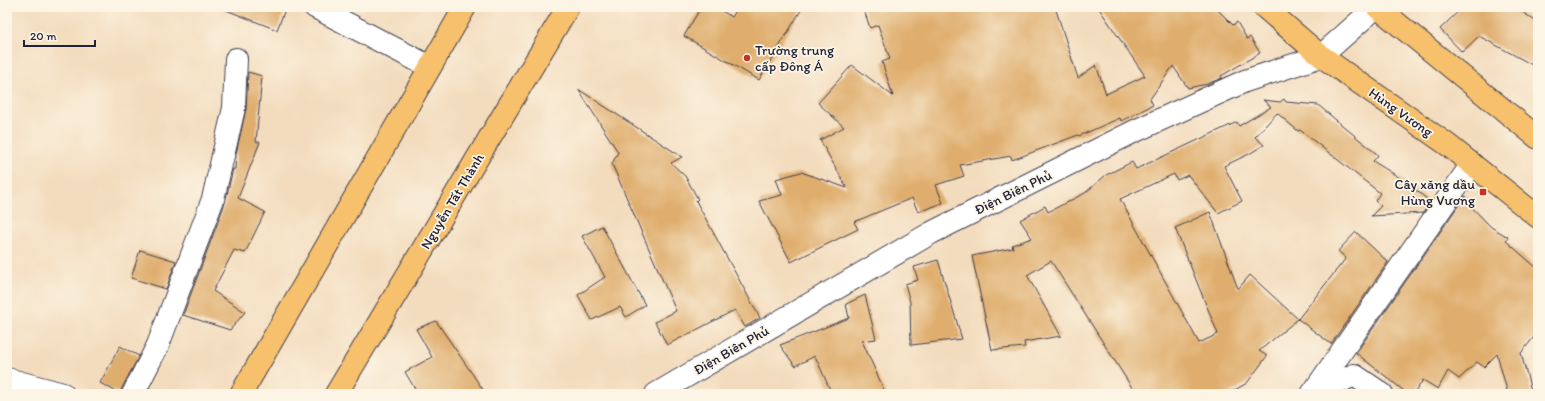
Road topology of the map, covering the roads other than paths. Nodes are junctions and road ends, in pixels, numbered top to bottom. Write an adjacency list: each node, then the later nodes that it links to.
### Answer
1 (315, 7): 8 (street)
2 (465, 7): 8 (main road)
3 (568, 7): 16 (main road, Nguyễn Tất Thành)
4 (1264, 7): 6 (main road, Hùng Vương)
5 (1376, 7): 6 (street, Điện Biên Phủ); 9 (main road)
6 (1321, 56): 10 (main road, Hùng Vương); 17 (street, Điện Biên Phủ)
7 (236, 59): 14 (street)
8 (430, 67): 15 (main road)
9 (1538, 138)
10 (1472, 164): 11 (main road, Hùng Vương); 18 (street)
11 (1538, 217)
12 (7, 379): 13 (street)
13 (63, 394)
14 (133, 394)
15 (241, 394)
16 (336, 394)
17 (656, 394)
18 (1312, 394): 19 (street)
19 (1382, 394)

